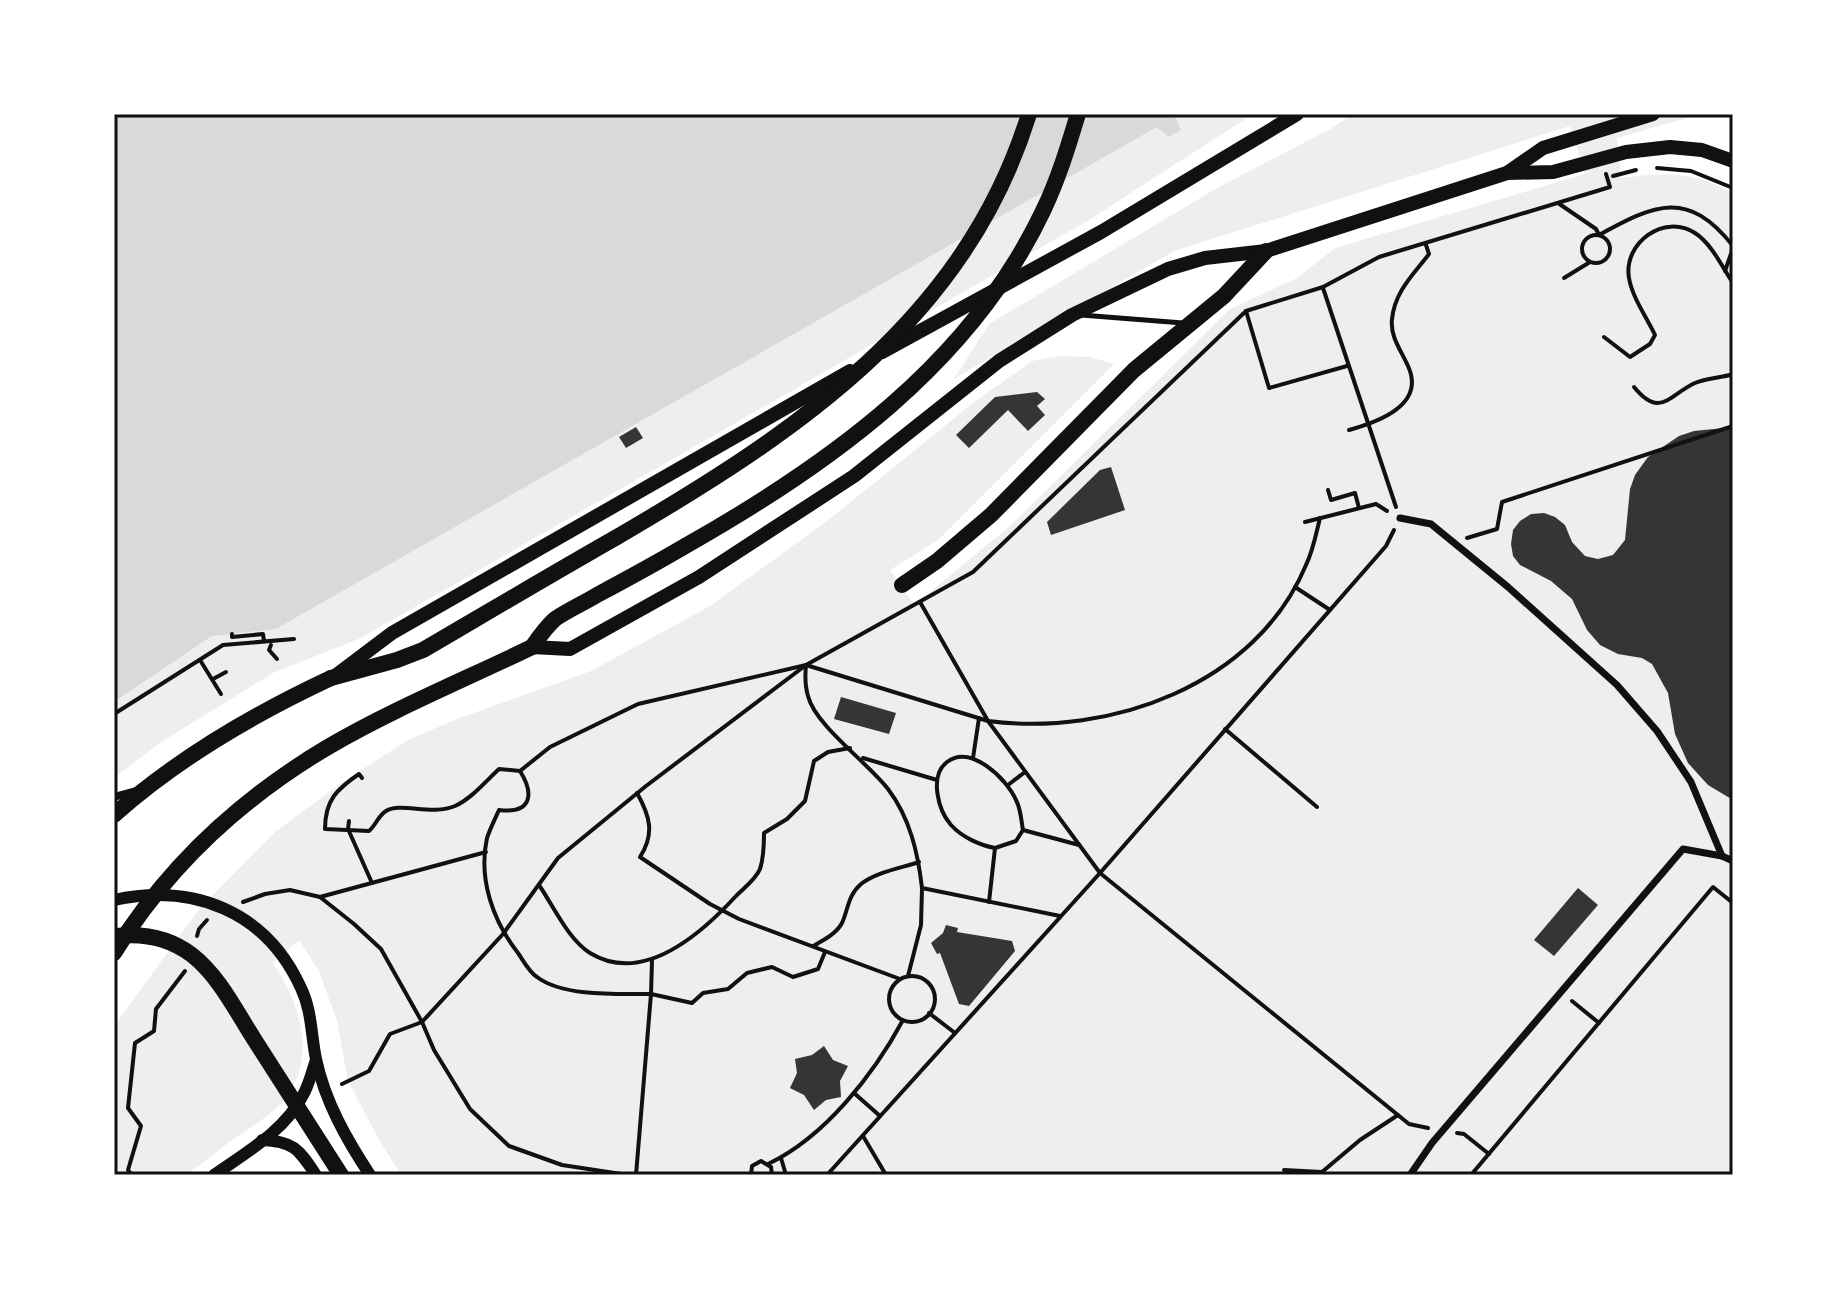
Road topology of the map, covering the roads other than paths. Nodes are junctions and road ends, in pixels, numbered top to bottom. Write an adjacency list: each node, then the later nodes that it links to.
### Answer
1 (1029, 114): 13 (highway)
2 (1078, 114): 12 (highway)
3 (1297, 114): 13 (main road)
4 (1653, 114): 6 (main road)
5 (1733, 161): 6 (main road)
6 (1507, 173): 7 (main road)
7 (1266, 251): 8 (main road); 9 (highway)
8 (1072, 315): 9 (lane); 12 (main road)
9 (1190, 323): 11 (highway)
10 (1400, 518): 17 (street)
11 (902, 585)
12 (532, 647): 21 (highway)
13 (331, 678): 14 (highway)
14 (144, 789): 15 (street); 16 (highway)
15 (114, 797)
16 (114, 815)
17 (1722, 856): 18 (street); 28 (street)
18 (1733, 861)
19 (114, 900): 22 (main road)
20 (114, 936): 26 (highway)
21 (114, 953)
22 (316, 1060): 23 (main road); 27 (main road)
23 (262, 1140): 24 (main road); 25 (main road)
24 (214, 1175)
25 (316, 1175)
26 (341, 1175)
27 (370, 1175)
28 (1410, 1175)

